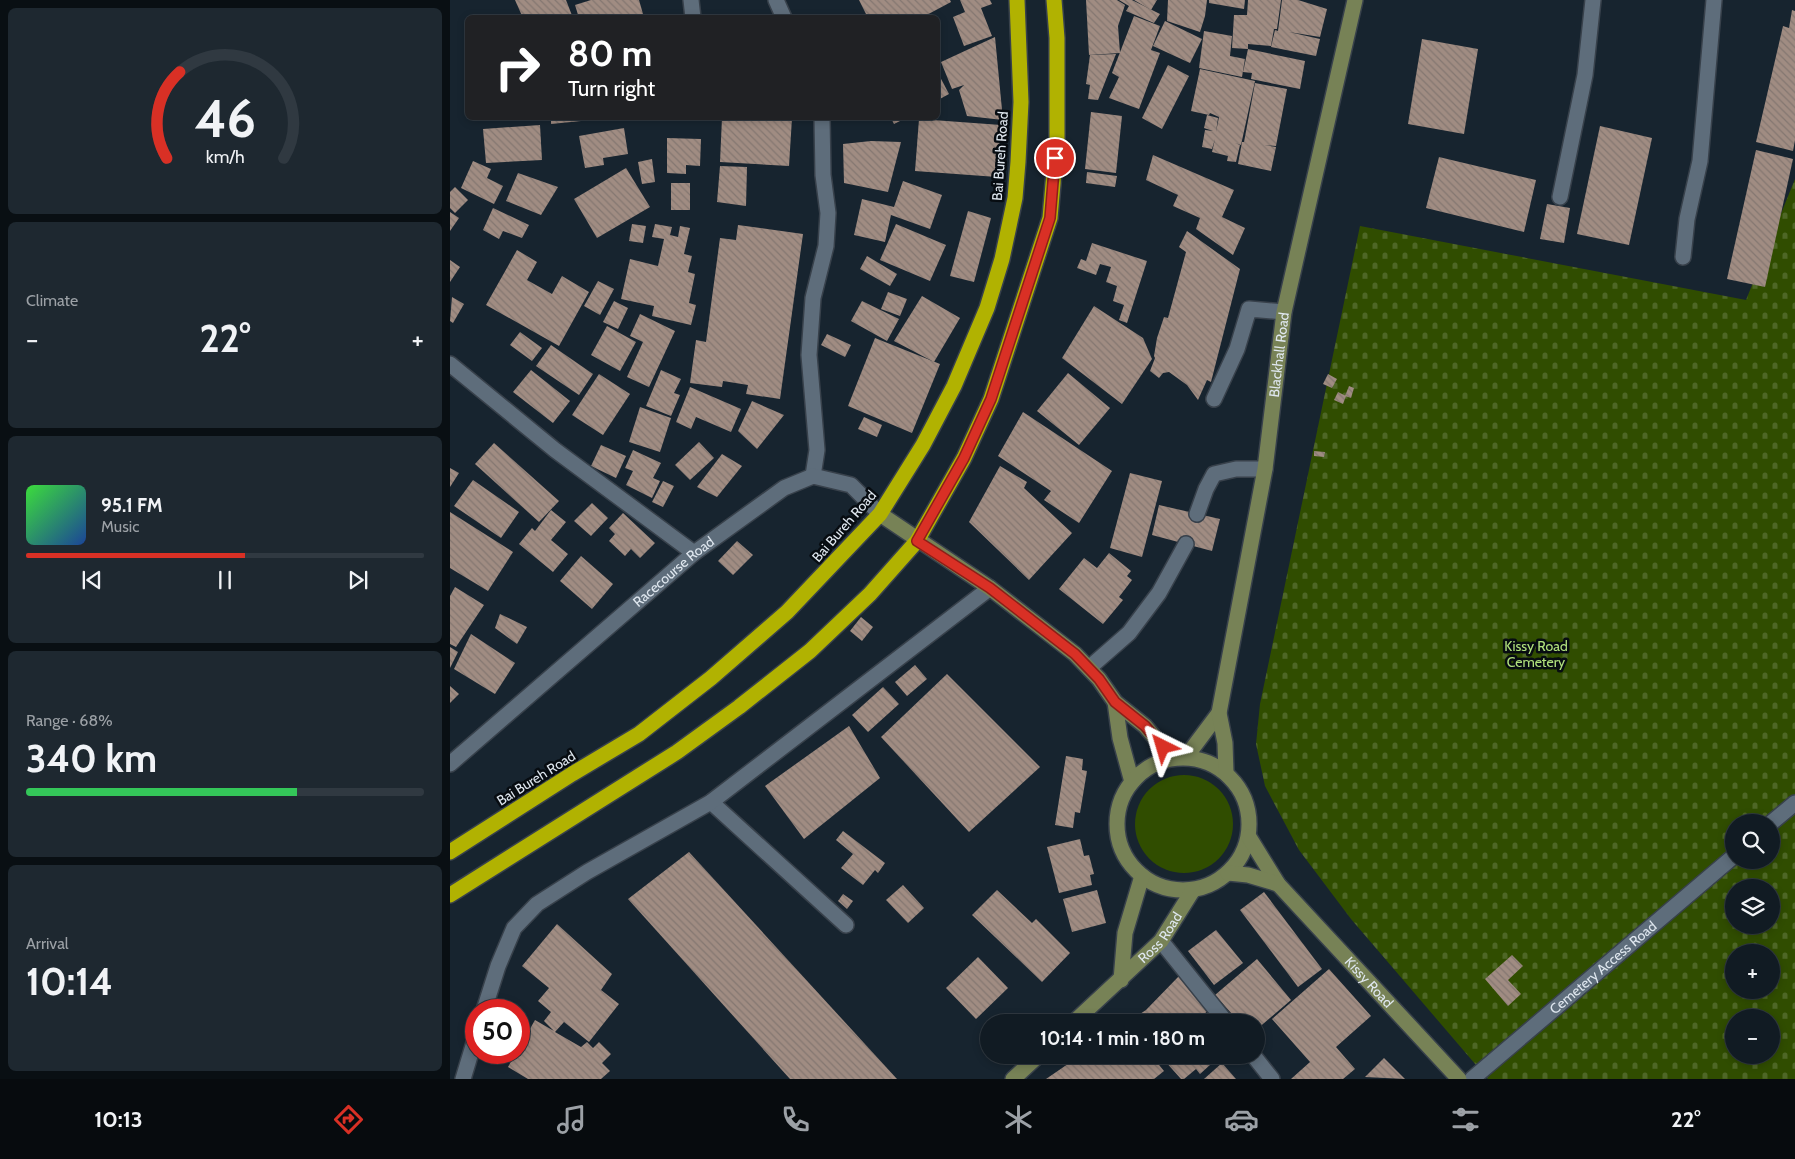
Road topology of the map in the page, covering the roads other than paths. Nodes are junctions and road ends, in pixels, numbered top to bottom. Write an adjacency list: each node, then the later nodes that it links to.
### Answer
1 (691, 0): 8 (street)
2 (776, 0): 9 (street)
3 (1017, 0): 18 (highway, Bai Bureh Road)
4 (1054, 0): 20 (highway)
5 (1355, 0): 13 (main road, Blackhall Road)
6 (1593, 0): 11 (street)
7 (1714, 0): 12 (street)
8 (693, 15)
9 (783, 15)
10 (822, 120): 17 (street)
11 (1560, 197)
12 (1683, 257)
13 (1284, 312): 15 (street); 16 (main road, Blackhall Road)
14 (450, 364): 22 (street)
15 (1214, 399)
16 (1265, 470): 19 (street); 26 (main road, Blackhall Road)
17 (813, 476): 18 (street); 22 (street, Racecourse Road)
18 (880, 514): 20 (main road); 35 (highway, Bai Bureh Road)
19 (1197, 514)
20 (917, 541): 23 (main road); 41 (highway)
21 (1186, 544): 24 (street)
22 (694, 553): 28 (street, Racecourse Road)
23 (990, 588): 24 (main road); 31 (street)
24 (1089, 668): 25 (main road)
25 (1115, 702): 27 (main road); 30 (main road)
26 (1219, 713): 27 (main road, Blackhall Road); 29 (main road, Blackhall Road)
27 (1179, 758): 29 (main road); 30 (main road)
28 (450, 764)
29 (1226, 773): 34 (main road)
30 (1132, 782): 38 (main road)
31 (711, 802): 42 (street); 45 (street)
32 (1795, 803): 33 (street)
33 (1780, 816)
34 (1249, 837): 37 (main road); 39 (main road, Kissy Road)
35 (450, 852)
36 (1725, 864): 55 (street, Cemetery Access Road)
37 (1228, 874): 39 (main road); 40 (main road)
38 (1142, 876): 40 (main road); 44 (main road, Ross Road)
39 (1278, 884): 54 (main road, Kissy Road)
40 (1193, 890): 43 (main road, Ross Road)
41 (450, 895)
42 (846, 925)
43 (1161, 941): 44 (main road, Ross Road); 47 (street)
44 (1121, 980): 46 (main road, Ross Road)
45 (488, 999)
46 (1083, 1014)
47 (1220, 1014)
48 (468, 1064): 52 (street)
49 (1030, 1064): 51 (main road)
50 (1260, 1064): 53 (street)
51 (1015, 1078)
52 (463, 1079)
53 (1272, 1079)
54 (1459, 1079)
55 (1472, 1079)

